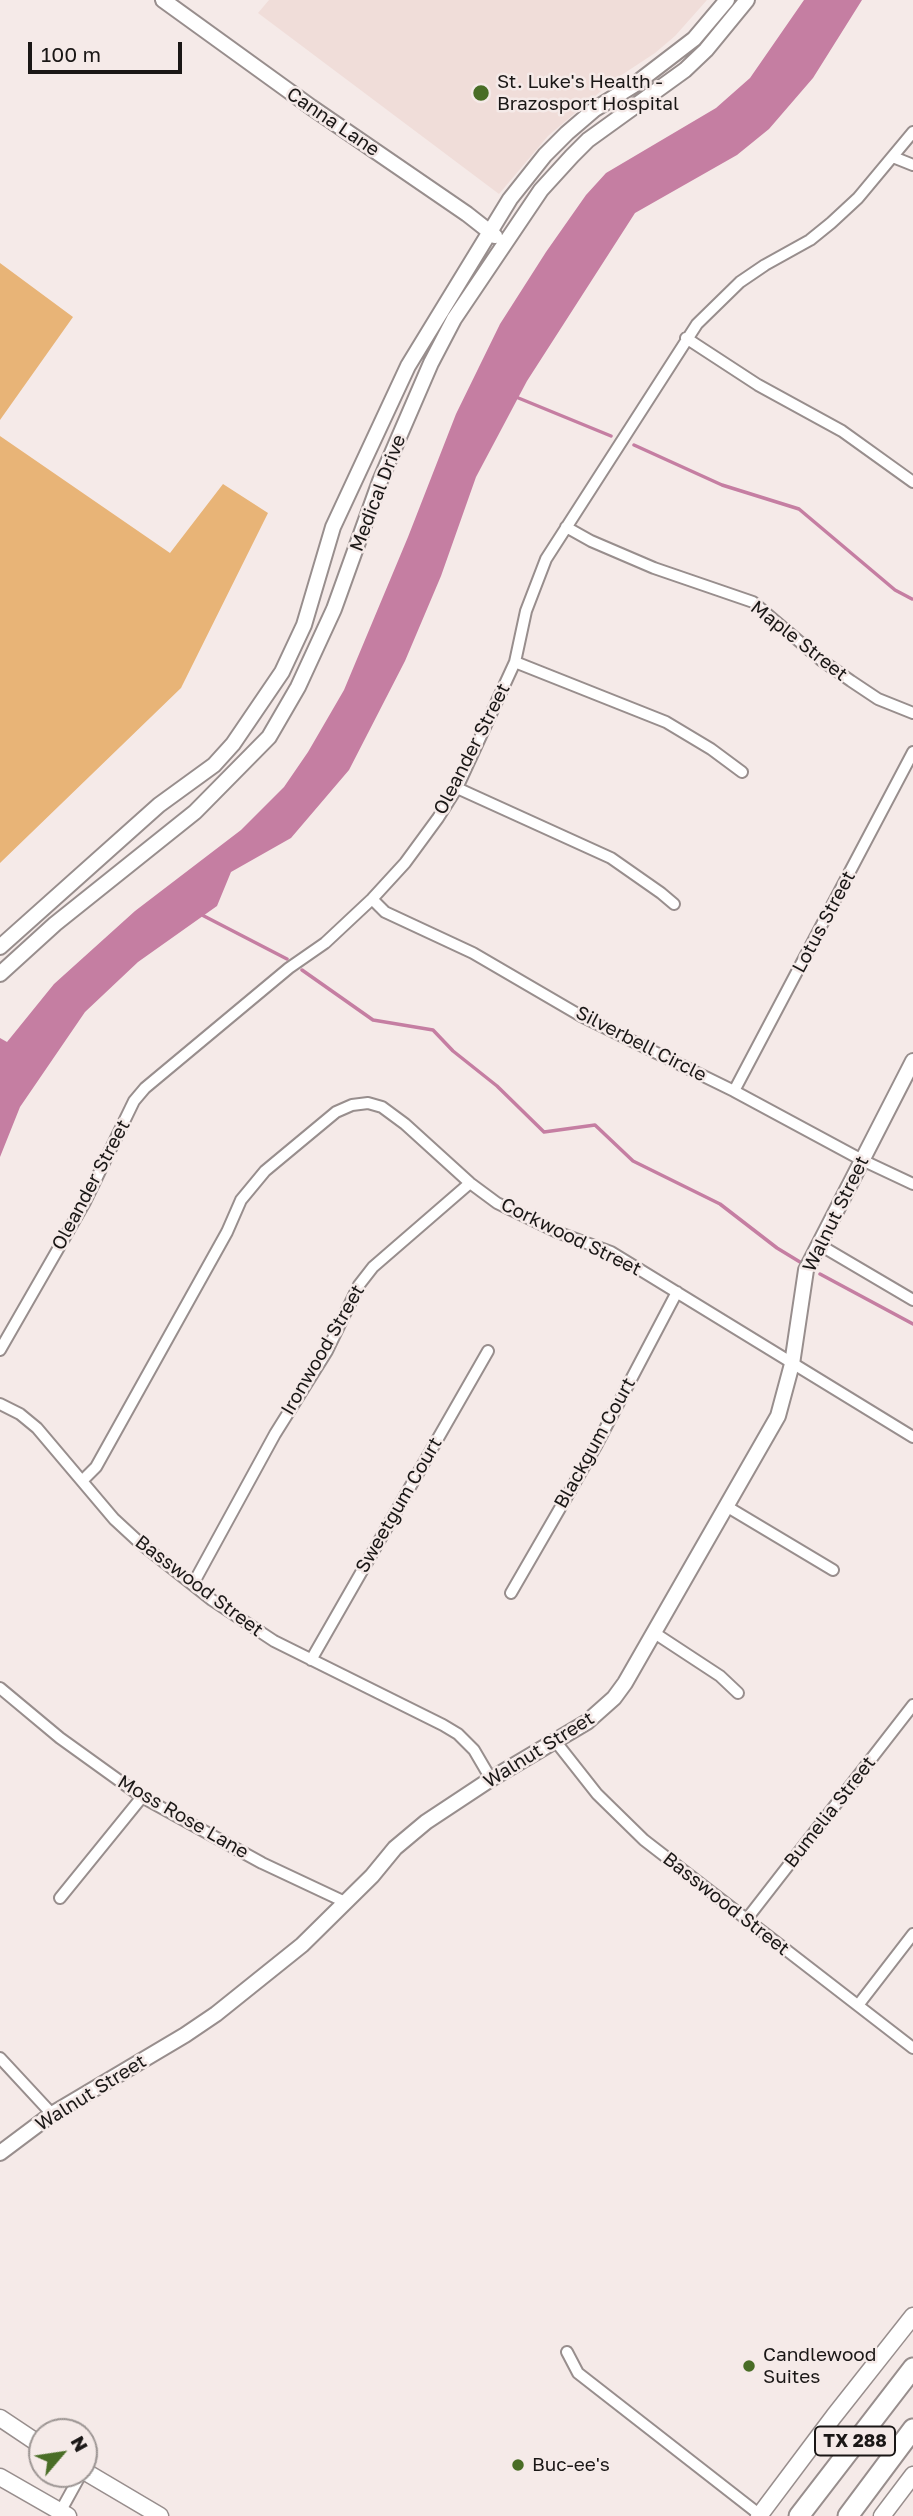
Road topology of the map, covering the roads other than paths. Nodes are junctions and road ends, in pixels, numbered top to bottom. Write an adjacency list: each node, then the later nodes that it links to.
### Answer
1 (163, 0): 7 (street, Canna Lane)
2 (727, 0): 7 (street, Medical Drive)
3 (747, 0): 8 (street, Medical Drive)
4 (913, 132): 5 (street, Oleander Street)
5 (893, 157): 6 (street); 9 (street, Oleander Street)
6 (913, 165)
7 (489, 231): 8 (street, Canna Lane); 19 (street, Medical Drive)
8 (504, 243): 20 (street, Medical Drive)
9 (686, 338): 10 (street); 11 (street, Oleander Street)
10 (913, 482)
11 (566, 527): 12 (street, Oleander Street); 13 (street, Maple Street)
12 (515, 662): 15 (street); 16 (street, Oleander Street)
13 (913, 713)
14 (913, 752): 22 (street, Lotus Street)
15 (742, 772)
16 (457, 788): 17 (street, Oleander Street); 18 (street)
17 (372, 899): 22 (street, Silverbell Circle); 29 (street, Oleander Street)
18 (674, 904)
19 (0, 947)
20 (0, 974)
21 (913, 1061): 23 (street, Walnut Street)
22 (734, 1091): 23 (street, Silverbell Circle)
23 (862, 1160): 25 (street, Silverbell Circle); 26 (street, Walnut Street)
24 (470, 1183): 27 (street, Corkwood Street); 34 (street, Corkwood Street); 37 (street, Ironwood Street)
25 (913, 1184)
26 (818, 1244): 28 (street); 31 (street, Walnut Street)
27 (677, 1292): 31 (street, Corkwood Street); 38 (street, Blackgum Court)
28 (913, 1300)
29 (0, 1350)
30 (488, 1351): 40 (street, Sweetgum Court)
31 (792, 1364): 33 (street, Corkwood Street); 35 (street, Walnut Street)
32 (0, 1404): 34 (street, Basswood Street)
33 (913, 1437)
34 (82, 1481): 37 (street, Basswood Street)
35 (726, 1506): 36 (street); 39 (street, Walnut Street)
36 (833, 1570)
37 (192, 1584): 40 (street, Basswood Street)
38 (511, 1593)
39 (653, 1632): 42 (street); 45 (street, Walnut Street)
40 (311, 1660): 46 (street, Basswood Street)
41 (4, 1692): 43 (street); 47 (street, Moss Rose Lane)
42 (738, 1693)
43 (0, 1705)
44 (913, 1705): 50 (street, Bumelia Street)
45 (556, 1742): 46 (street, Walnut Street); 50 (street, Basswood Street)
46 (491, 1779): 49 (street, Walnut Street)
47 (142, 1797): 48 (street); 49 (street, Moss Rose Lane)
48 (60, 1898)
49 (345, 1902): 55 (street, Walnut Street)
50 (746, 1920): 52 (street, Basswood Street)
51 (913, 1934): 52 (street)
52 (859, 2004): 53 (street, Basswood Street)
53 (913, 2048)
54 (0, 2058): 55 (street)
55 (52, 2114): 56 (street, Walnut Street)
56 (0, 2153)
57 (913, 2316): 69 (main road)
58 (567, 2352): 69 (street)
59 (913, 2368): 70 (highway, TX 288)
60 (0, 2418): 62 (main road)
61 (913, 2430): 71 (highway, TX 288)
62 (28, 2437)
63 (0, 2477): 67 (main road)
64 (912, 2480): 72 (main road)
65 (98, 2481): 68 (main road)
66 (74, 2488): 67 (street)
67 (62, 2514)
68 (160, 2516)
69 (760, 2516)
70 (799, 2516)
71 (848, 2516)
72 (882, 2516)

